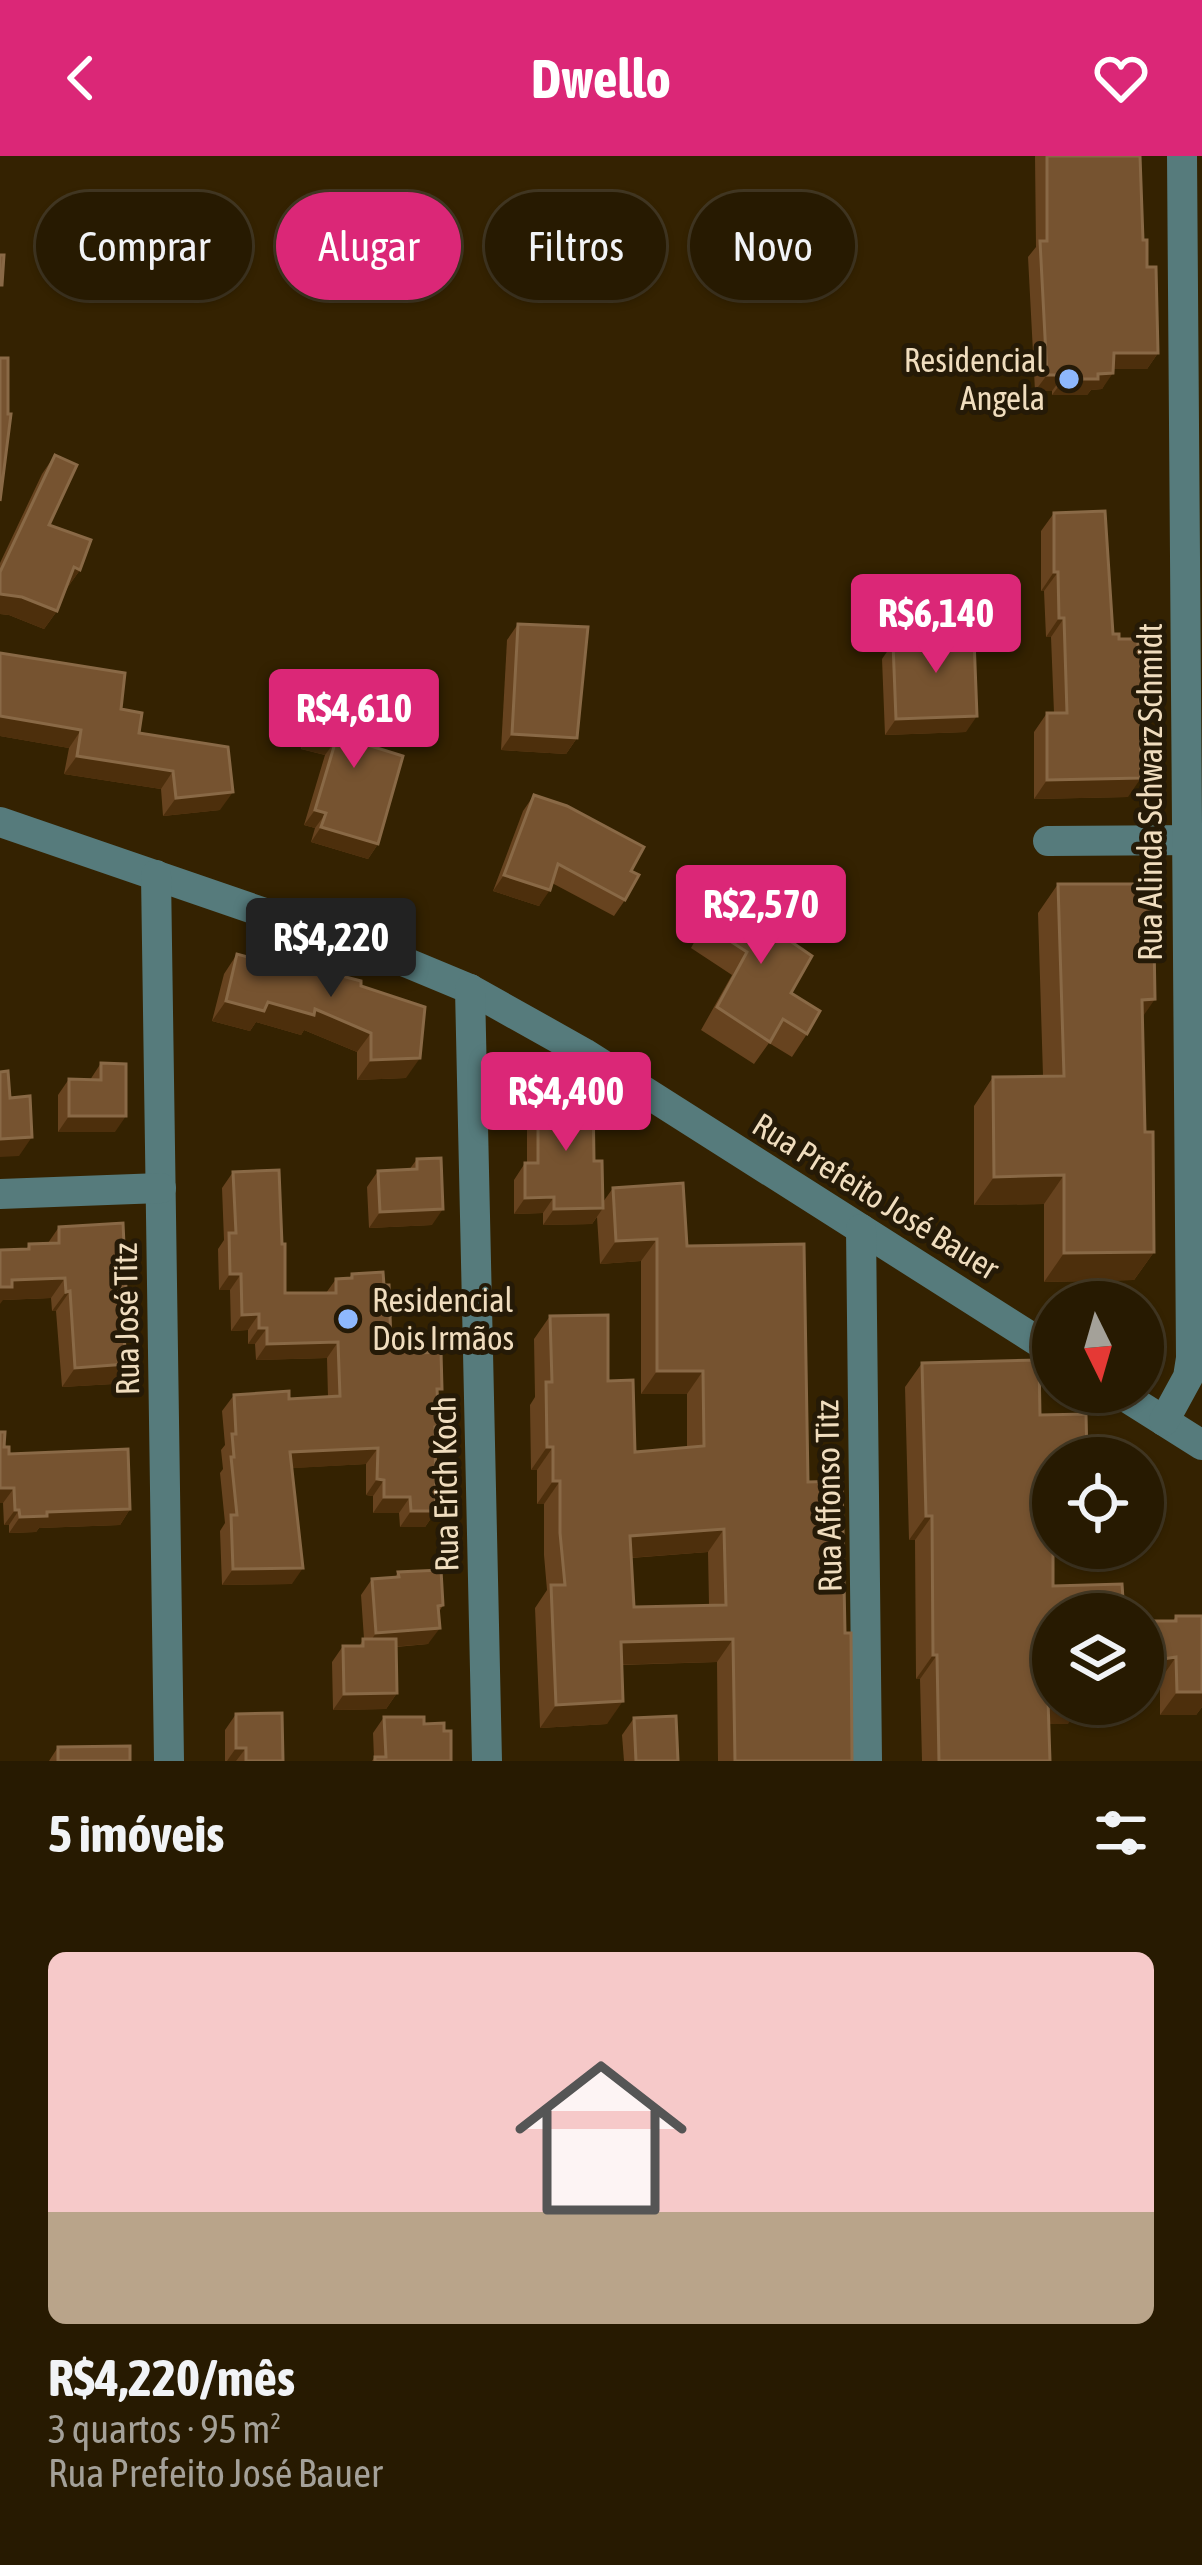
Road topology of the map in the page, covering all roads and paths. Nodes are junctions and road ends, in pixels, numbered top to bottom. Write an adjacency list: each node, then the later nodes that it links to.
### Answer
1 (1181, 156): 4 (street, Rua Alinda Schwarz Schmidt)
2 (0, 822): 5 (street, Rua Prefeito José Bauer)
3 (1048, 841): 4 (street)
4 (1194, 841): 12 (street, Rua Alinda Schwarz Schmidt)
5 (156, 875): 6 (street, Rua Prefeito José Bauer); 7 (street, Rua José Titz)
6 (470, 989): 9 (street, Rua Prefeito José Bauer); 15 (street, Rua Erich Koch)
7 (160, 1188): 8 (street); 14 (street, Rua José Titz)
8 (0, 1193)
9 (861, 1229): 10 (street, Rua Prefeito José Bauer); 16 (street, Rua Affonso Titz)
10 (1032, 1338)
11 (1151, 1413): 12 (street)
12 (1164, 1421): 13 (street)
13 (1202, 1445)
14 (169, 1761)
15 (487, 1761)
16 (867, 1761)

